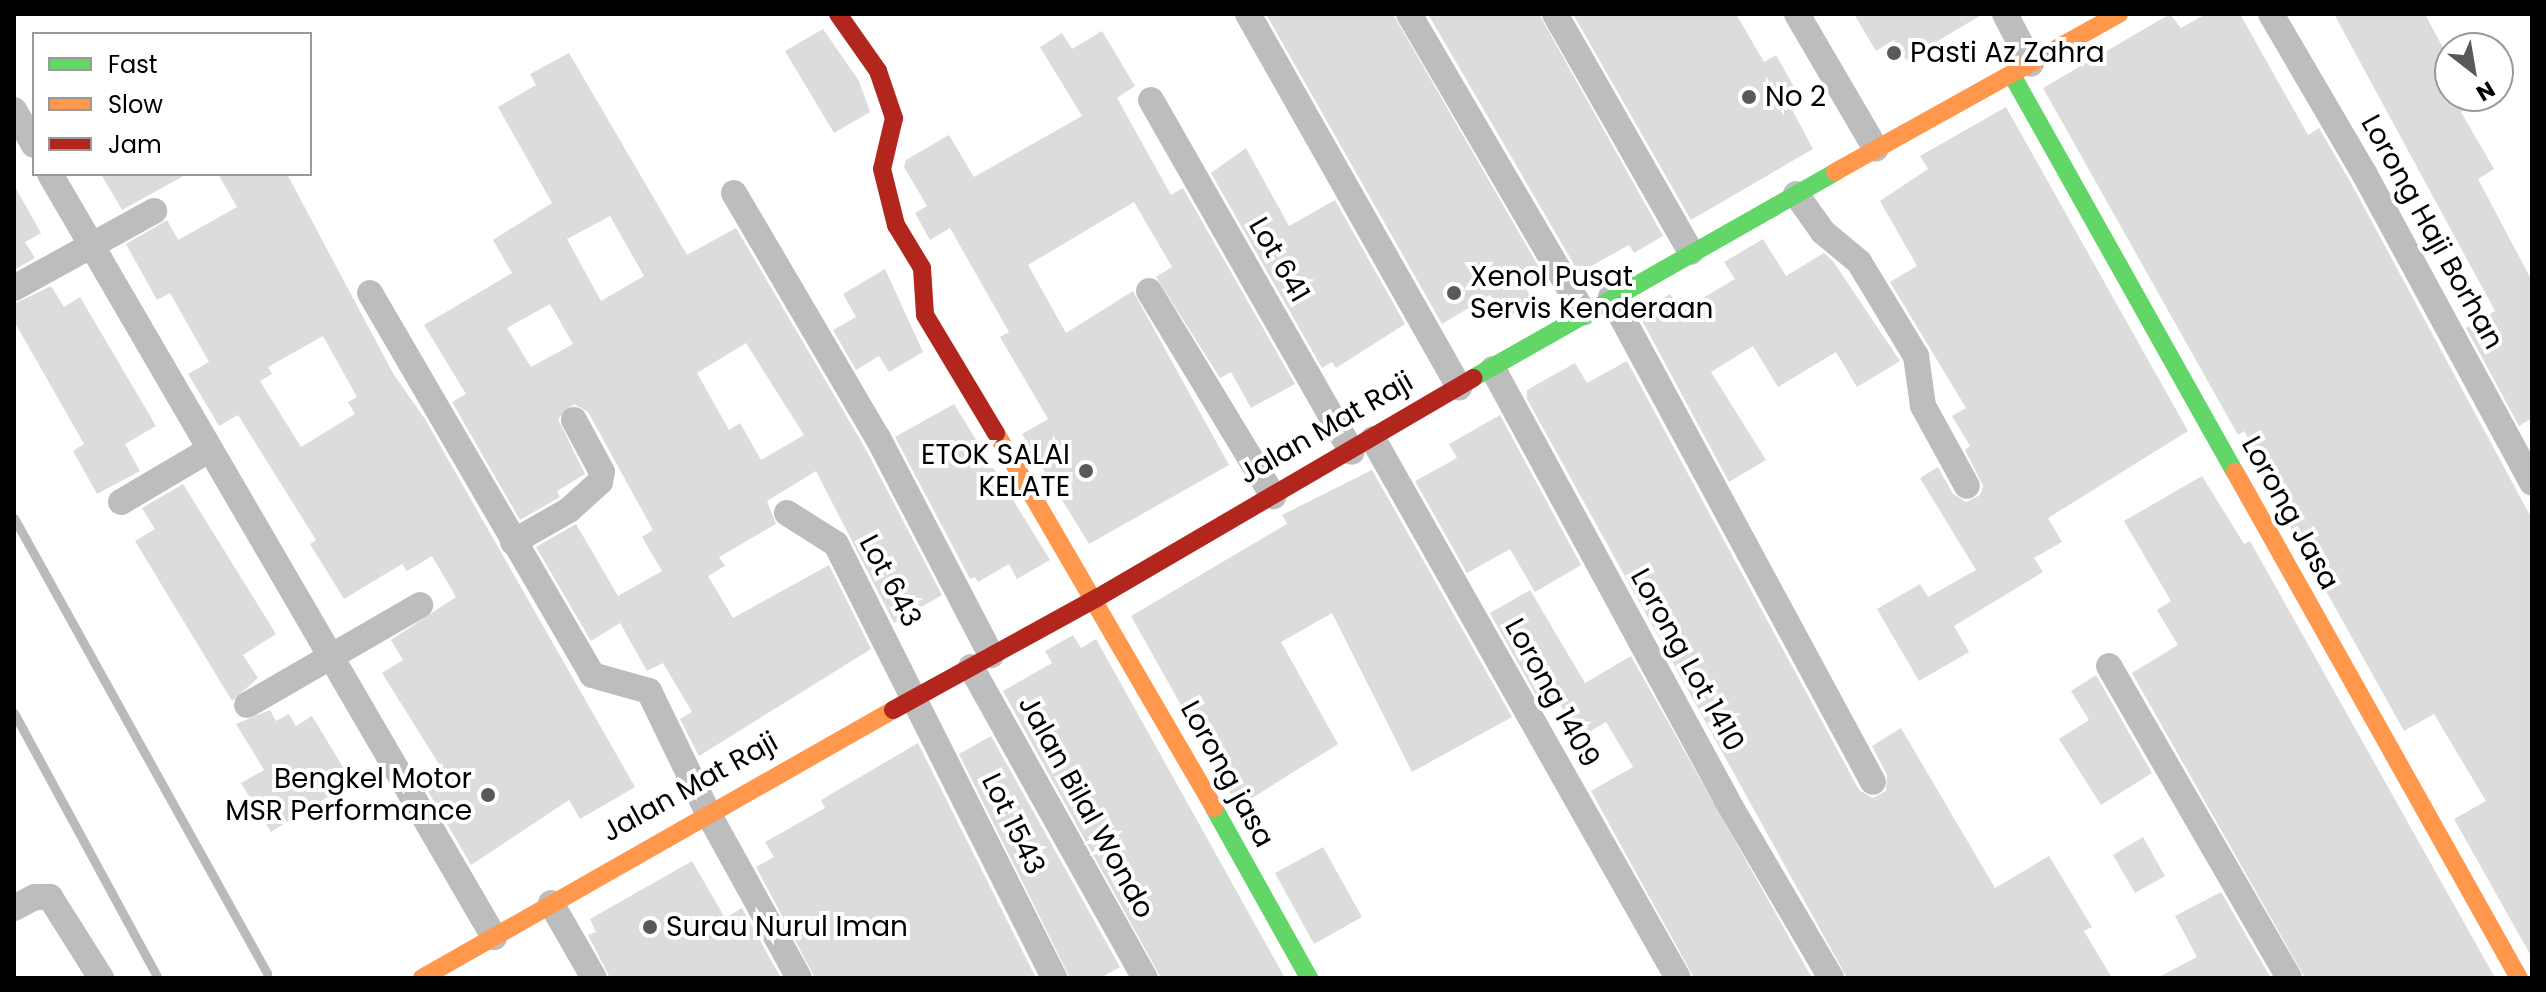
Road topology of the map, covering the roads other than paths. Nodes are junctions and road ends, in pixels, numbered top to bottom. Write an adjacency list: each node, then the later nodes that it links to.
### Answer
1 (838, 14): 36 (street, Lorong jasa)
2 (1248, 14): 26 (street)
3 (1409, 14): 24 (street)
4 (1555, 14): 19 (street)
5 (1797, 14): 13 (street)
6 (2005, 14): 9 (street)
7 (2119, 14): 9 (street, Jalan Mat Raji)
8 (2271, 14): 30 (street, Lorong Haji Borhan)
9 (2022, 69): 13 (street, Jalan Mat Raji); 58 (street, Lorong Jasa)
10 (1151, 100): 28 (street, Lot 641)
11 (14, 110): 12 (street)
12 (32, 142)
13 (1876, 149): 16 (street, Jalan Mat Raji)
14 (51, 176): 18 (street)
15 (734, 193): 39 (street)
16 (1796, 194): 19 (street, Jalan Mat Raji); 31 (street)
17 (154, 211): 18 (street)
18 (91, 246): 20 (street); 29 (street)
19 (1691, 252): 23 (street, Jalan Mat Raji)
20 (14, 288)
21 (1149, 291): 32 (street)
22 (370, 293): 35 (street)
23 (1611, 297): 24 (street, Jalan Mat Raji); 43 (street)
24 (1584, 313): 25 (street, Jalan Mat Raji)
25 (1493, 369): 26 (street, Jalan Mat Raji); 56 (street, Lorong Lot 1410)
26 (1459, 387): 28 (street, Jalan Mat Raji)
27 (574, 420): 35 (street)
28 (1363, 445): 32 (street, Jalan Mat Raji); 55 (street, Lorong 1409)
29 (209, 450): 33 (street); 38 (street)
30 (2532, 483)
31 (1967, 486)
32 (1273, 496): 36 (street, Jalan Mat Raji)
33 (121, 502)
34 (787, 513): 41 (street, Lot 643)
35 (513, 542): 44 (street)
36 (1097, 598): 39 (street, Jalan Mat Raji); 54 (street, Lorong jasa)
37 (420, 605): 38 (street)
38 (330, 658): 42 (street); 47 (street)
39 (981, 661): 41 (street, Jalan Mat Raji); 53 (street, Jalan Bilal Wondo)
40 (2109, 666): 57 (street)
41 (915, 699): 44 (street, Jalan Mat Raji); 52 (street, Lot 1543)
42 (247, 705)
43 (1873, 782)
44 (708, 813): 45 (street, Jalan Mat Raji); 51 (street)
45 (551, 903): 47 (street, Jalan Mat Raji); 50 (street)
46 (14, 908): 48 (street)
47 (494, 937): 49 (street, Jalan Mat Raji)
48 (101, 978)
49 (422, 978)
50 (594, 978)
51 (799, 978)
52 (1054, 978)
53 (1145, 978)
54 (1309, 978)
55 (1678, 978)
56 (1831, 978)
57 (2289, 978)
58 (2519, 978)

